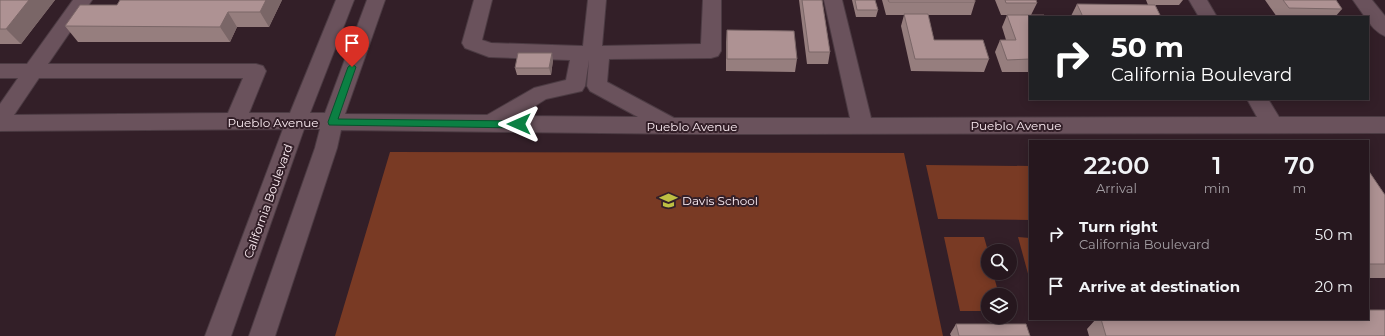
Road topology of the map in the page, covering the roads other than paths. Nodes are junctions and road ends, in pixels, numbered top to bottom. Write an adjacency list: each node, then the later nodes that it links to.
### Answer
1 (83, 0): 14 (street)
2 (345, 0): 17 (street, California Boulevard)
3 (376, 0): 19 (street)
4 (483, 0): 12 (street)
5 (598, 0): 12 (street)
6 (712, 0): 12 (street)
7 (833, 0): 25 (street)
8 (1198, 0): 10 (street)
9 (1362, 0): 11 (street)
10 (1207, 16)
11 (1385, 29)
12 (591, 53): 21 (street); 24 (street)
13 (0, 71): 14 (street)
14 (33, 71): 16 (street); 18 (street)
15 (1258, 100): 22 (street)
16 (0, 120)
17 (297, 121): 18 (street, Pueblo Avenue); 19 (street, Pueblo Avenue); 28 (street, California Boulevard)
18 (235, 122): 20 (street, Pueblo Avenue)
19 (332, 122): 21 (street, Pueblo Avenue); 29 (street)
20 (0, 123)
21 (489, 124): 24 (street, Pueblo Avenue)
22 (1273, 125): 26 (street, Pueblo Avenue); 27 (street, Pueblo Avenue)
23 (1385, 125): 27 (street, Pueblo Avenue)
24 (670, 126): 25 (street, Pueblo Avenue)
25 (862, 126): 26 (street, Pueblo Avenue)
26 (1054, 133)
27 (1328, 133)
28 (218, 336)
29 (262, 336)

